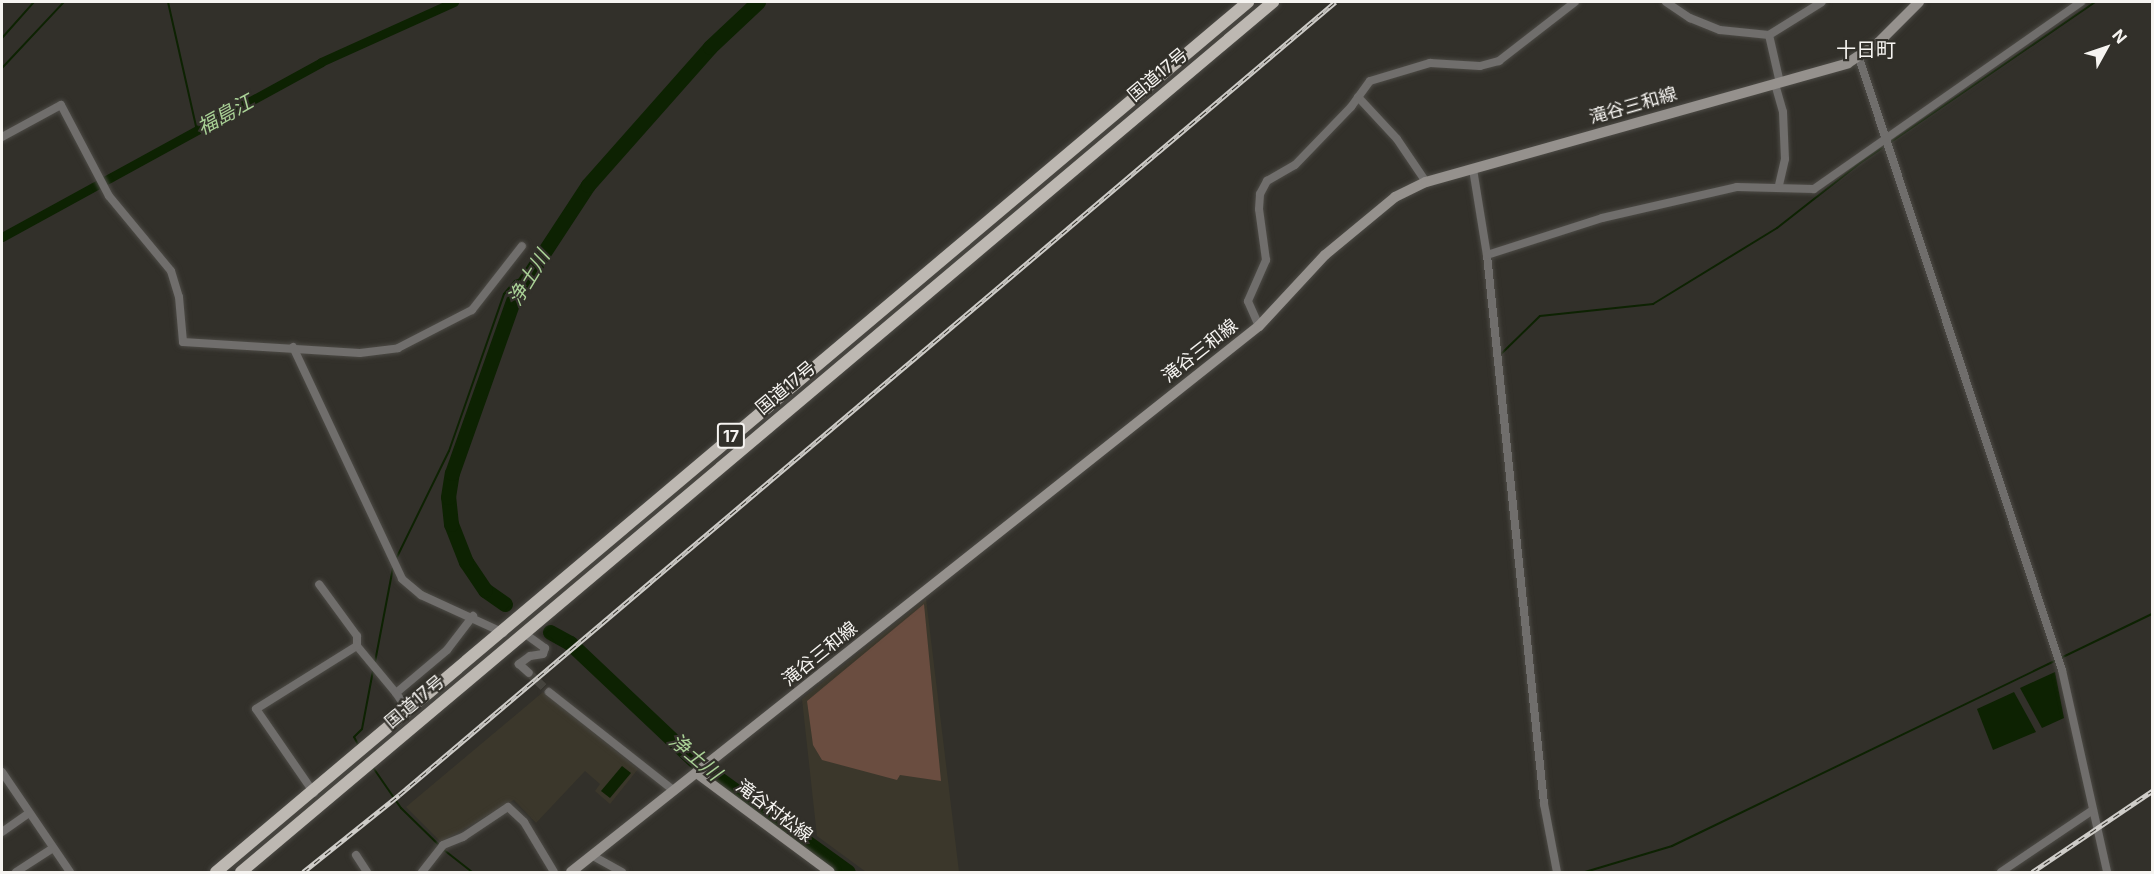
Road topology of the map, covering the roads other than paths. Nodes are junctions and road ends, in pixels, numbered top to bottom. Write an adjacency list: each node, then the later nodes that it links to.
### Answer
1 (1248, 2): 23 (highway, 国道17号 / 17)
2 (1273, 2): 24 (highway, 国道17号 / 17)
3 (1575, 2): 11 (street)
4 (1666, 2): 8 (street)
5 (1822, 2): 8 (street)
6 (1919, 2): 9 (main road, 滝谷三和線)
7 (2081, 2): 13 (street)
8 (1769, 35): 10 (street)
9 (1859, 58): 10 (main road, 滝谷三和線); 13 (street)
10 (1778, 83): 14 (main road, 滝谷三和線); 16 (street)
11 (1358, 97): 15 (street); 19 (street)
12 (2, 136): 20 (street)
13 (1887, 142): 16 (street); 34 (street)
14 (1473, 169): 15 (main road, 滝谷三和線); 18 (street)
15 (1426, 182): 19 (main road, 滝谷三和線)
16 (1779, 186): 18 (street)
17 (522, 246): 20 (street)
18 (1486, 255): 50 (street)
19 (1259, 326): 30 (main road, 滝谷三和線)
20 (294, 347): 22 (street)
21 (320, 584): 25 (street)
22 (473, 616): 23 (street); 28 (street)
23 (504, 633): 29 (highway, 国道17号 / 17)
24 (524, 633): 26 (street); 43 (highway, 国道17号 / 17)
25 (357, 646): 28 (street); 33 (street)
26 (529, 673)
27 (549, 692): 32 (street)
28 (396, 693): 29 (street)
29 (409, 712): 33 (highway, 国道17号 / 17)
30 (698, 774): 32 (main road, 滝谷三和線); 49 (main road, 滝谷村松線)
31 (2, 775): 35 (street)
32 (673, 790): 39 (main road, 滝谷三和線)
33 (314, 793): 42 (highway, 国道17号 / 17)
34 (2093, 810): 51 (street); 52 (street)
35 (29, 813): 36 (street); 37 (street)
36 (2, 832)
37 (53, 848): 40 (street); 41 (street)
38 (356, 855): 44 (street)
39 (593, 856): 47 (main road, 滝谷三和線); 48 (street)
40 (16, 873)
41 (70, 873)
42 (216, 873)
43 (241, 873)
44 (367, 873)
45 (422, 873): 46 (street)
46 (554, 873)
47 (571, 873)
48 (622, 873)
49 (830, 873)
50 (1557, 873)
51 (2001, 873)
52 (2107, 873)

